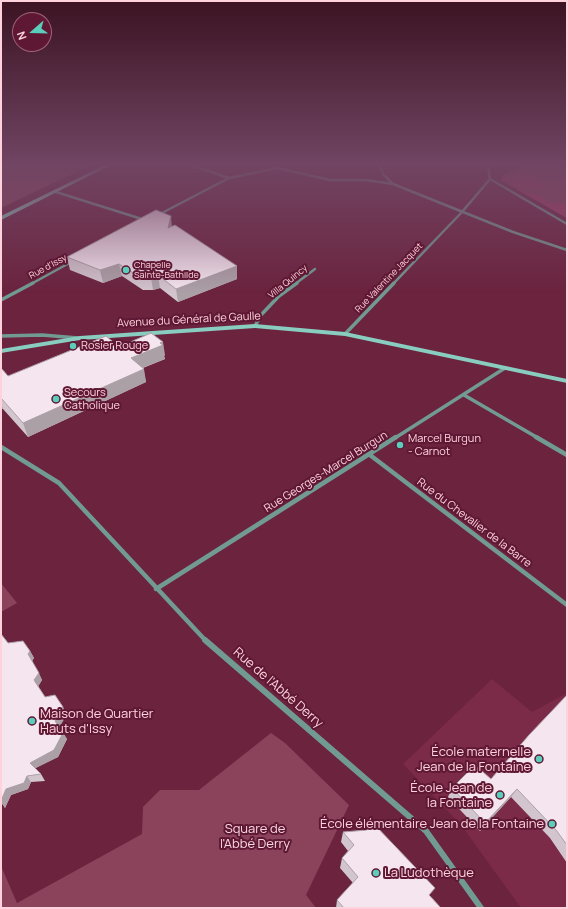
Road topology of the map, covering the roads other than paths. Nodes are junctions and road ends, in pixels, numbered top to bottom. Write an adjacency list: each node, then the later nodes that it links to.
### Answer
1 (21, 208): 9 (main road)
2 (108, 208): 10 (street)
3 (171, 208): 8 (street)
4 (453, 208): 7 (street)
5 (465, 208): 7 (street, Rue Valentine Jacquet)
6 (540, 208): 11 (street)
7 (462, 212): 12 (street); 17 (street, Rue Valentine Jacquet)
8 (155, 217)
9 (1, 218)
10 (143, 223)
11 (567, 224)
12 (567, 250)
13 (75, 260): 15 (street, Rue d'Issy)
14 (315, 269): 16 (street, Villa Quincy)
15 (1, 300)
16 (255, 326): 17 (main road, Avenue du Général de Gaulle); 19 (main road, Avenue du Général de Gaulle)
17 (345, 334): 21 (main road, Avenue du Général de Gaulle)
18 (1, 336): 19 (street)
19 (80, 338): 20 (main road, Avenue du Général de Gaulle)
20 (1, 351)
21 (506, 368): 22 (main road, Avenue du Général de Gaulle); 23 (street, Rue Georges-Marcel Burgun)
22 (567, 382)
23 (464, 395): 25 (street, Rue Georges-Marcel Burgun); 26 (street)
24 (1, 447): 27 (street, Rue de l'Abbé Derry)
25 (370, 455): 27 (street, Rue Georges-Marcel Burgun); 28 (street, Rue du Chevalier de la Barre)
26 (567, 456)
27 (156, 589): 29 (street, Rue de l'Abbé Derry)
28 (567, 605)
29 (481, 908)

